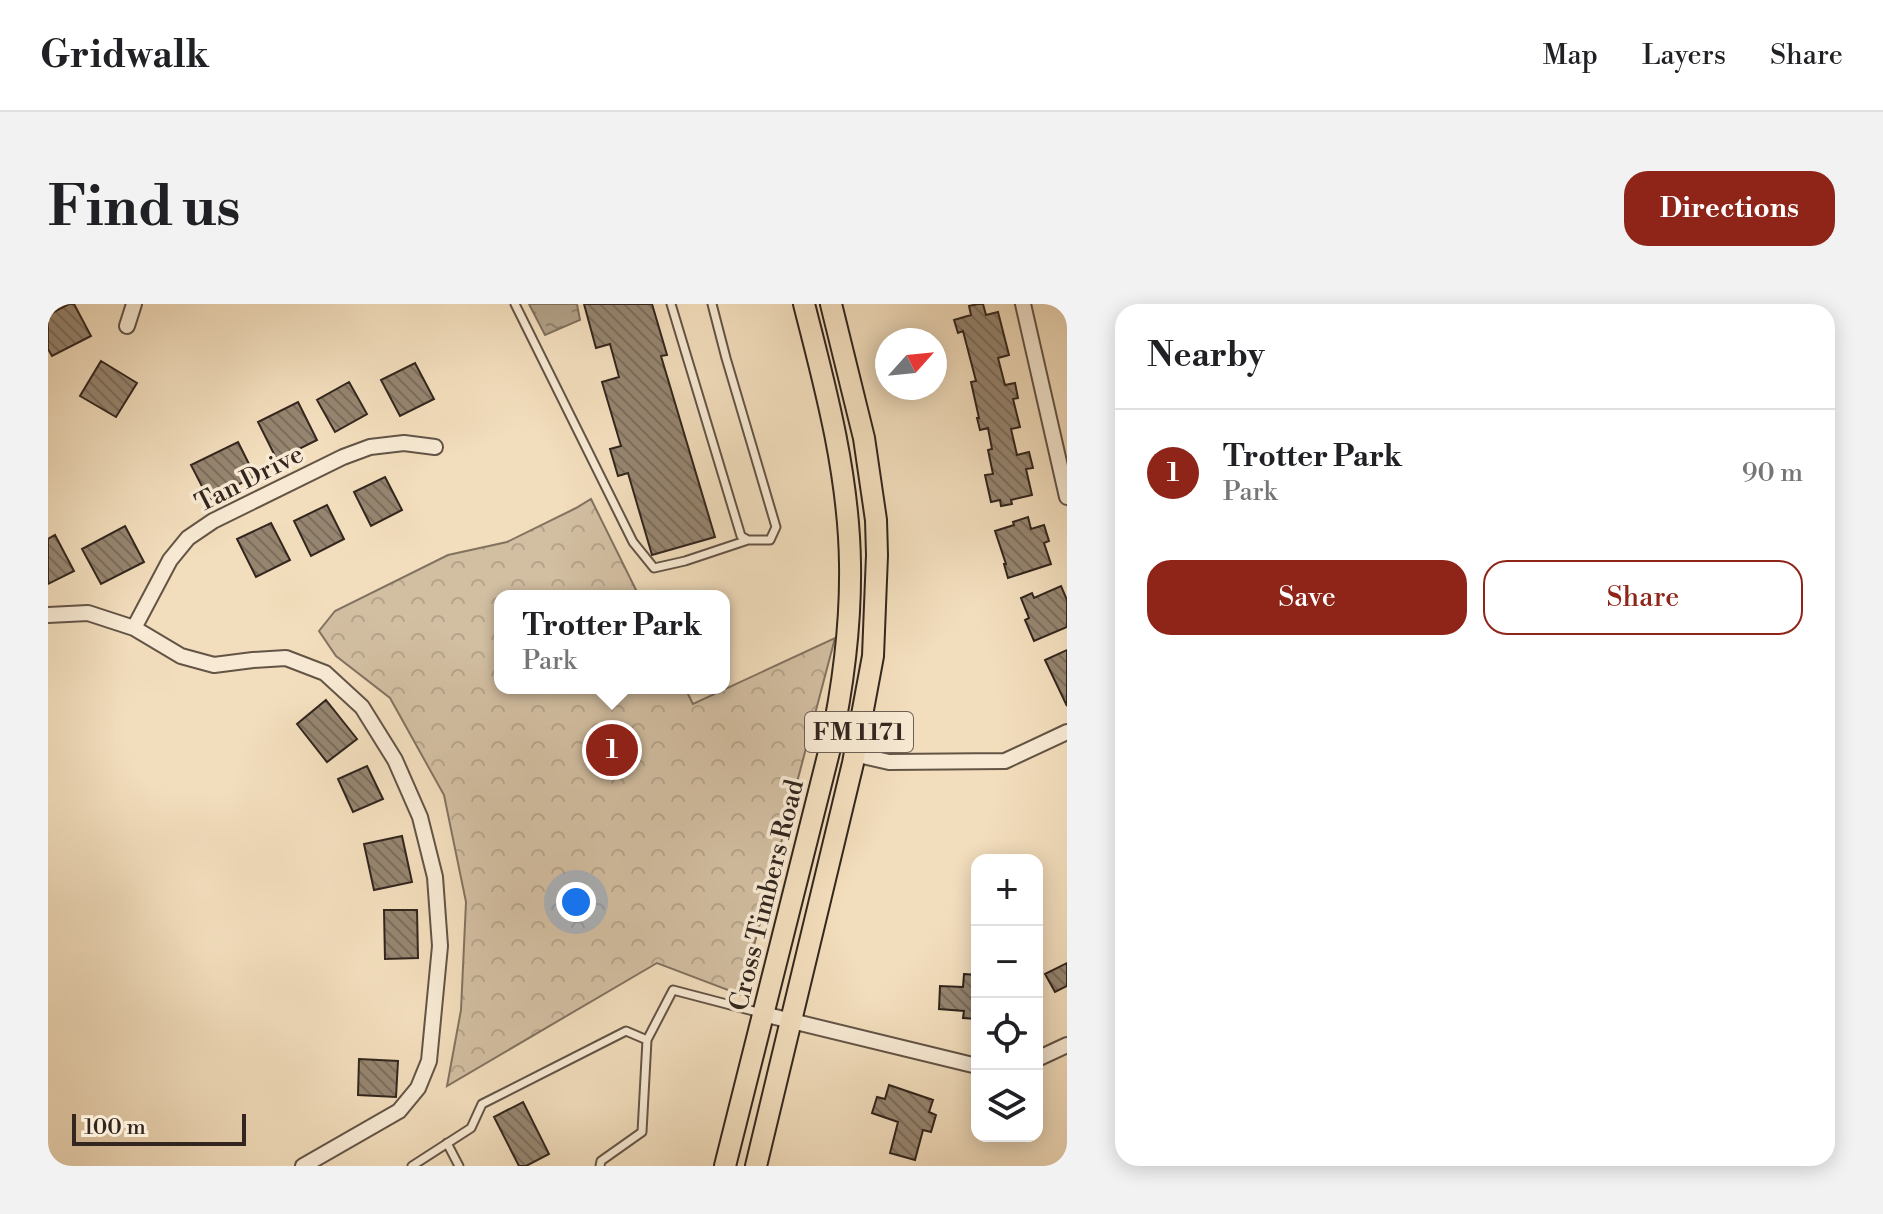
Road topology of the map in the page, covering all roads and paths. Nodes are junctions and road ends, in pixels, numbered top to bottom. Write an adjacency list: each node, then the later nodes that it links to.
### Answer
1 (134, 304): 8 (street)
2 (515, 304): 11 (lane)
3 (671, 304): 11 (lane)
4 (712, 304): 11 (lane)
5 (804, 304): 16 (main road, Cross Timbers Road / FM 1171)
6 (831, 304): 15 (main road, Cross Timbers Road / FM 1171)
7 (1023, 304): 10 (street)
8 (127, 326)
9 (435, 447): 13 (street, Tan Drive)
10 (1067, 497)
11 (748, 540)
12 (48, 615): 13 (street)
13 (134, 628): 23 (street)
14 (1067, 732): 15 (street)
15 (854, 754): 17 (main road, Cross Timbers Road / FM 1171)
16 (763, 1014): 17 (street); 18 (lane); 27 (main road, Cross Timbers Road / FM 1171)
17 (791, 1021): 21 (street); 28 (main road, Cross Timbers Road / FM 1171)
18 (647, 1040): 22 (lane); 26 (lane)
19 (1067, 1045): 20 (street)
20 (1043, 1056)
21 (971, 1065)
22 (447, 1143): 24 (lane); 25 (lane)
23 (303, 1166)
24 (412, 1166)
25 (459, 1166)
26 (600, 1166)
27 (725, 1166)
28 (756, 1166)

